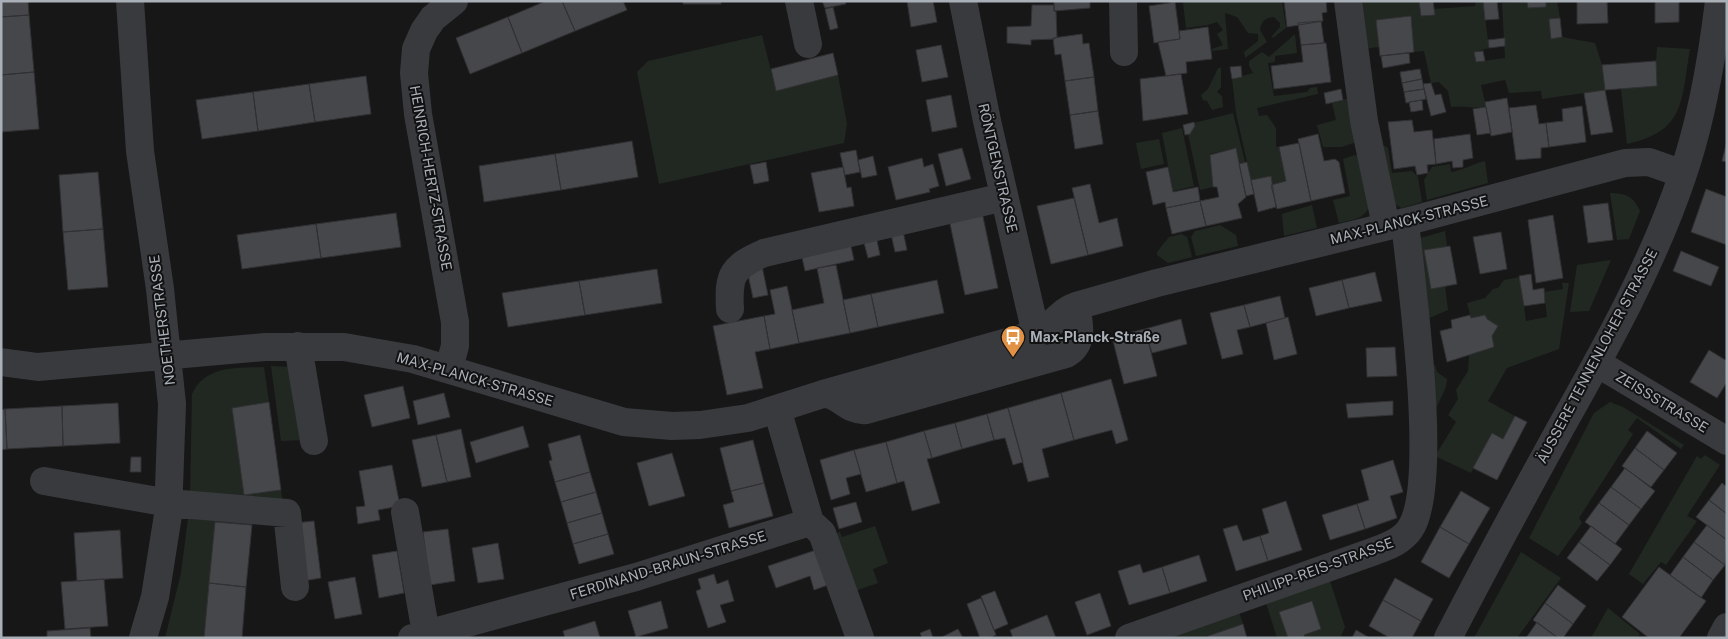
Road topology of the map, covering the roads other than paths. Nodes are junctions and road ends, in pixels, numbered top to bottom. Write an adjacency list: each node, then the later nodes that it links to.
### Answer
1 (130, 1): 17 (street, NOETHERSTRASSE)
2 (454, 1): 20 (street, HEINRICH-HERTZ-STRASSE)
3 (799, 1): 8 (street)
4 (963, 1): 11 (street, RÖNTGENSTRASSE)
5 (1123, 1): 9 (street)
6 (1348, 1): 12 (street, PHILIPP-REIS-STRASSE)
7 (1719, 1): 10 (street, ÄUSSERE TENNENLOHER STRASSE)
8 (808, 44)
9 (1124, 52)
10 (1683, 174): 12 (street, MAX-PLANCK-STRASSE); 19 (street, ÄUSSERE TENNENLOHER STRASSE)
11 (1004, 197): 14 (street); 15 (street, RÖNTGENSTRASSE)
12 (1396, 224): 13 (street, MAX-PLANCK-STRASSE); 33 (street, PHILIPP-REIS-STRASSE)
13 (1076, 306): 15 (street, MAX-PLANCK-STRASSE); 21 (street)
14 (730, 309)
15 (1036, 334): 21 (street, MAX-PLANCK-STRASSE)
16 (298, 346): 17 (street, MAX-PLANCK-STRASSE); 20 (street, MAX-PLANCK-STRASSE); 23 (street)
17 (167, 357): 18 (street, MAX-PLANCK-STRASSE); 26 (street, NOETHERSTRASSE)
18 (1, 362)
19 (1597, 363): 24 (street, ZEISSSTRASSE); 34 (street, ÄUSSERE TENNENLOHER STRASSE)
20 (449, 368): 22 (street, MAX-PLANCK-STRASSE)
21 (823, 394): 22 (street, MAX-PLANCK-STRASSE)
22 (777, 409): 28 (street)
23 (314, 441)
24 (1727, 441)
25 (44, 481): 26 (street)
26 (169, 504): 29 (street); 31 (street, NOETHERSTRASSE)
27 (405, 512): 30 (street)
28 (810, 522): 30 (street, FERDINAND-BRAUN-STRASSE); 32 (street)
29 (295, 588)
30 (419, 636)
31 (143, 638)
32 (860, 638)
33 (1129, 638)
34 (1448, 638)

